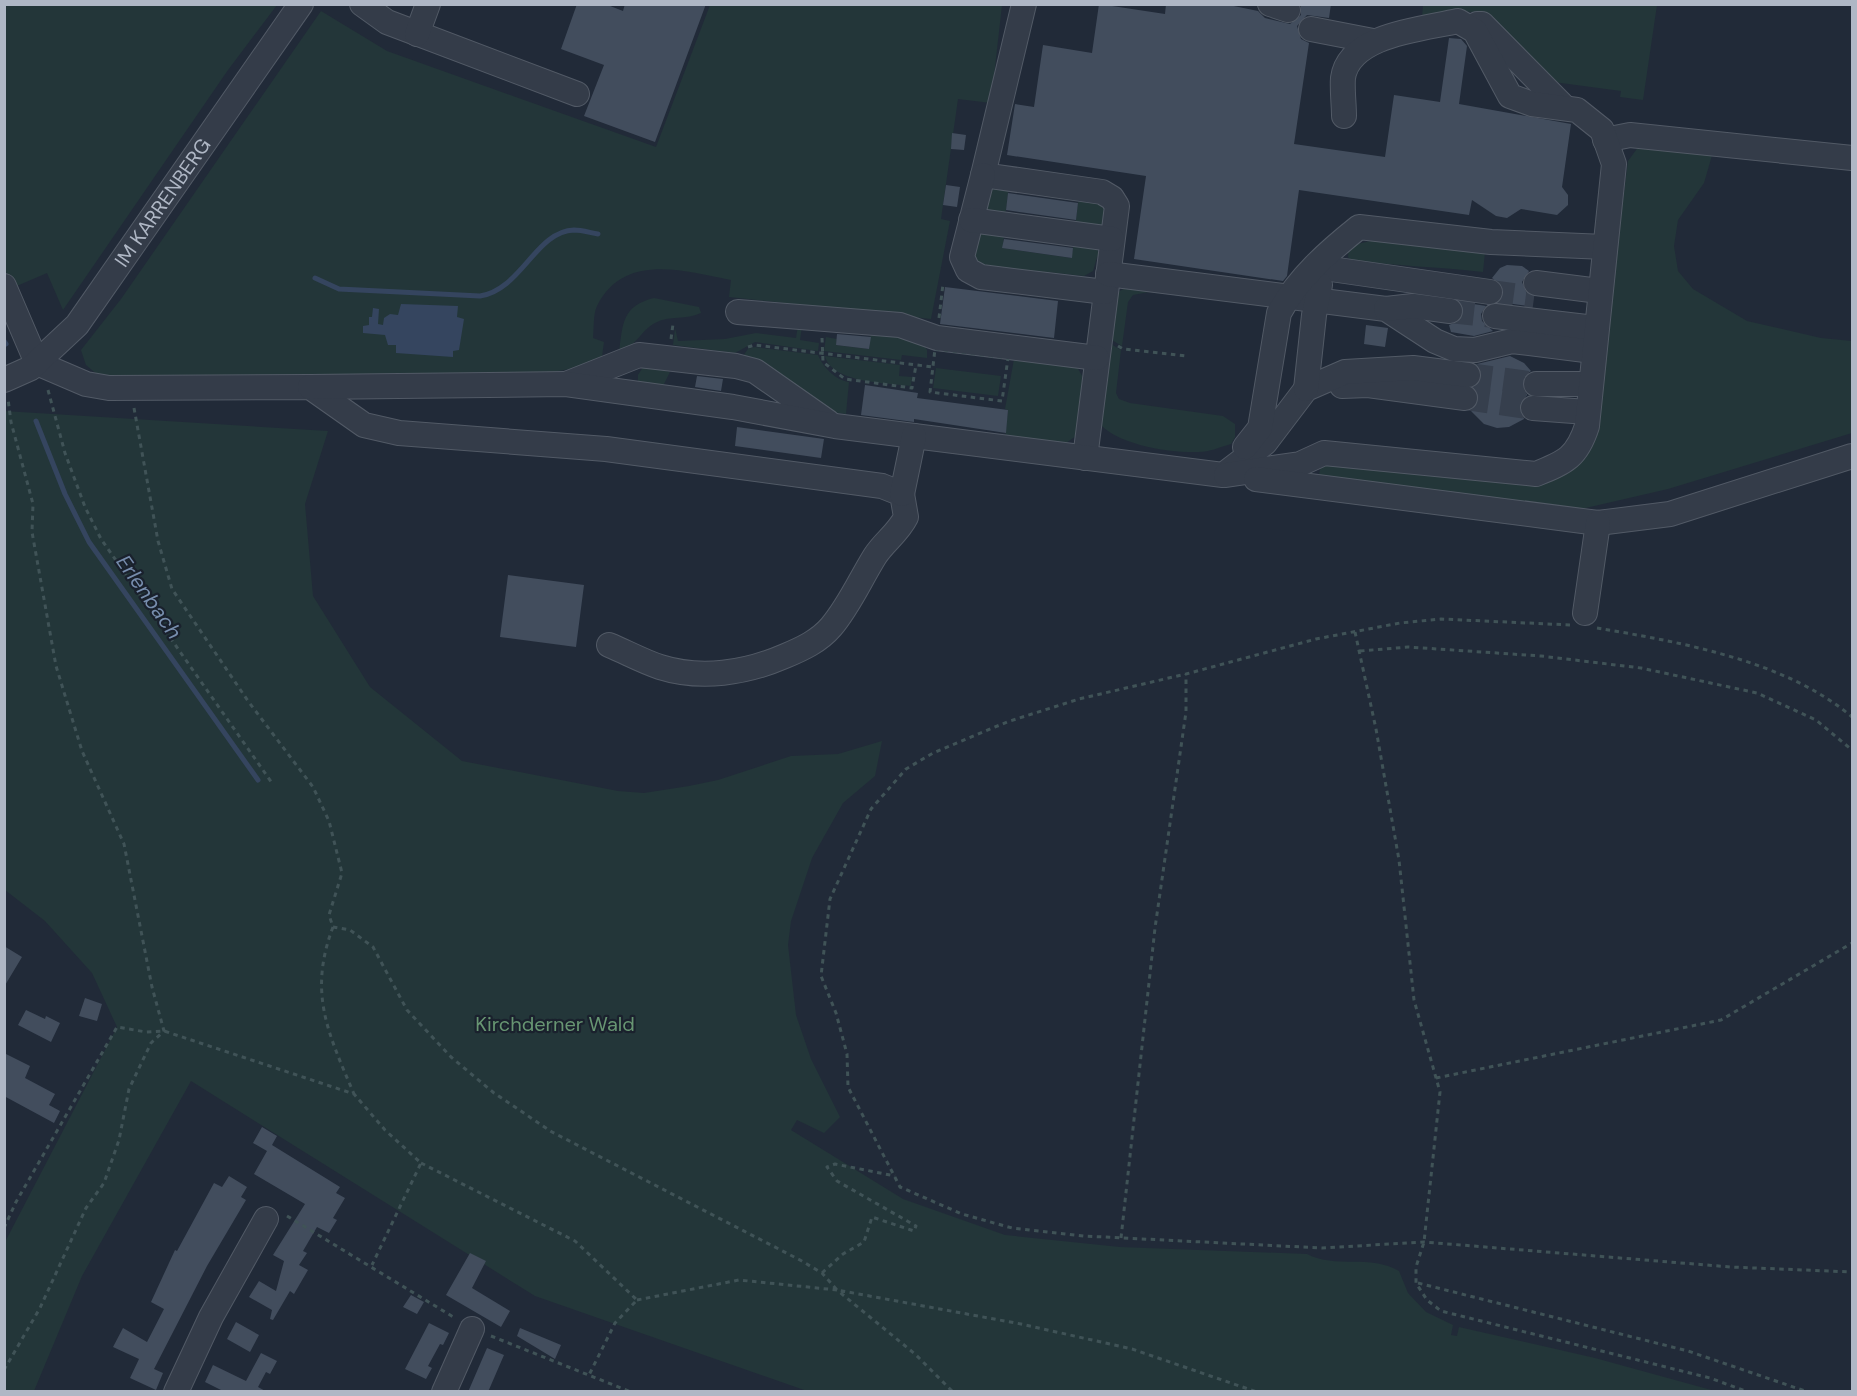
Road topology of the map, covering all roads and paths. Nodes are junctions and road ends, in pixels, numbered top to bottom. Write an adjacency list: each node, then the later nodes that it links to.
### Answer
1 (301, 4): 37 (street, IM KARRENBERG)
2 (362, 4): 6 (street)
3 (428, 4): 6 (street)
4 (1024, 4): 12 (street)
5 (1311, 29): 7 (street)
6 (417, 34): 8 (street)
7 (1373, 41): 9 (street); 10 (street)
8 (577, 94)
9 (1344, 116)
10 (1605, 140): 11 (street); 15 (street)
11 (1852, 158)
12 (983, 175): 13 (street); 14 (street)
13 (971, 220): 14 (street); 17 (street)
14 (1112, 239): 17 (street)
15 (1605, 247): 16 (street); 29 (street)
16 (1327, 259): 19 (street); 22 (street); 23 (street)
17 (1107, 283): 22 (street); 34 (street)
18 (943, 284): 31 (path)
19 (1491, 285)
20 (4, 286): 37 (street)
21 (1535, 291): 29 (street)
22 (1288, 296): 23 (street); 53 (street)
23 (1317, 300): 24 (street); 46 (street)
24 (1386, 309): 25 (street); 29 (street)
25 (1450, 311)
26 (738, 312): 28 (street)
27 (1495, 316): 29 (street)
28 (824, 318): 34 (street); 35 (path)
29 (1596, 319): 42 (street)
30 (673, 324): 32 (path)
31 (938, 326)
32 (670, 347)
33 (747, 348): 35 (path)
34 (1107, 351): 36 (path); 52 (street)
35 (821, 353): 38 (path); 38 (path)
36 (1186, 356)
37 (37, 363): 40 (street, IM KARRENBERG); 45 (street)
38 (916, 365): 39 (path)
39 (933, 367): 39 (path)
40 (5, 380): 66 (path)
41 (566, 384): 43 (street); 49 (street); 49 (street)
42 (1590, 384): 48 (street); 48 (street)
43 (310, 387): 45 (street); 54 (street)
44 (1467, 387): 46 (street)
45 (130, 389): 64 (path)
46 (1306, 389): 53 (street)
47 (53, 406): 63 (path)
48 (1587, 412): 53 (street)
49 (835, 426): 50 (street)
50 (914, 436): 52 (street); 54 (street)
51 (1852, 456): 55 (street)
52 (1085, 458): 53 (street)
53 (1223, 475): 55 (street)
54 (902, 494): 58 (street)
55 (1598, 523): 56 (street)
56 (1583, 622): 57 (path); 61 (path)
57 (1355, 632): 59 (path); 60 (path)
58 (609, 645)
59 (1360, 651): 62 (path); 67 (path)
60 (1186, 674): 70 (path); 73 (path)
61 (1852, 717)
62 (1852, 750)
63 (272, 783)
64 (333, 927): 68 (path); 77 (path)
65 (1852, 943): 67 (path)
66 (164, 1031): 68 (path); 72 (path); 82 (path)
67 (1436, 1078): 74 (path)
68 (354, 1094): 69 (path)
69 (421, 1163): 75 (path); 80 (path)
70 (895, 1176): 73 (path); 77 (path)
71 (266, 1219): 75 (path); 85 (street)
72 (4, 1228)
73 (1121, 1238): 74 (path)
74 (1425, 1242): 76 (path); 78 (path)
75 (372, 1266): 81 (path)
76 (1852, 1272)
77 (822, 1274): 79 (path)
78 (1416, 1283): 90 (path); 91 (path)
79 (837, 1290): 80 (path); 84 (path); 88 (path)
80 (637, 1300): 83 (path)
81 (472, 1329): 83 (path); 86 (street)
82 (4, 1370)
83 (589, 1375): 87 (path)
84 (1250, 1390): 89 (path)
85 (176, 1392)
86 (444, 1392)
87 (631, 1392)
88 (952, 1392)
89 (1257, 1392)
90 (1748, 1392)
91 (1808, 1392)

